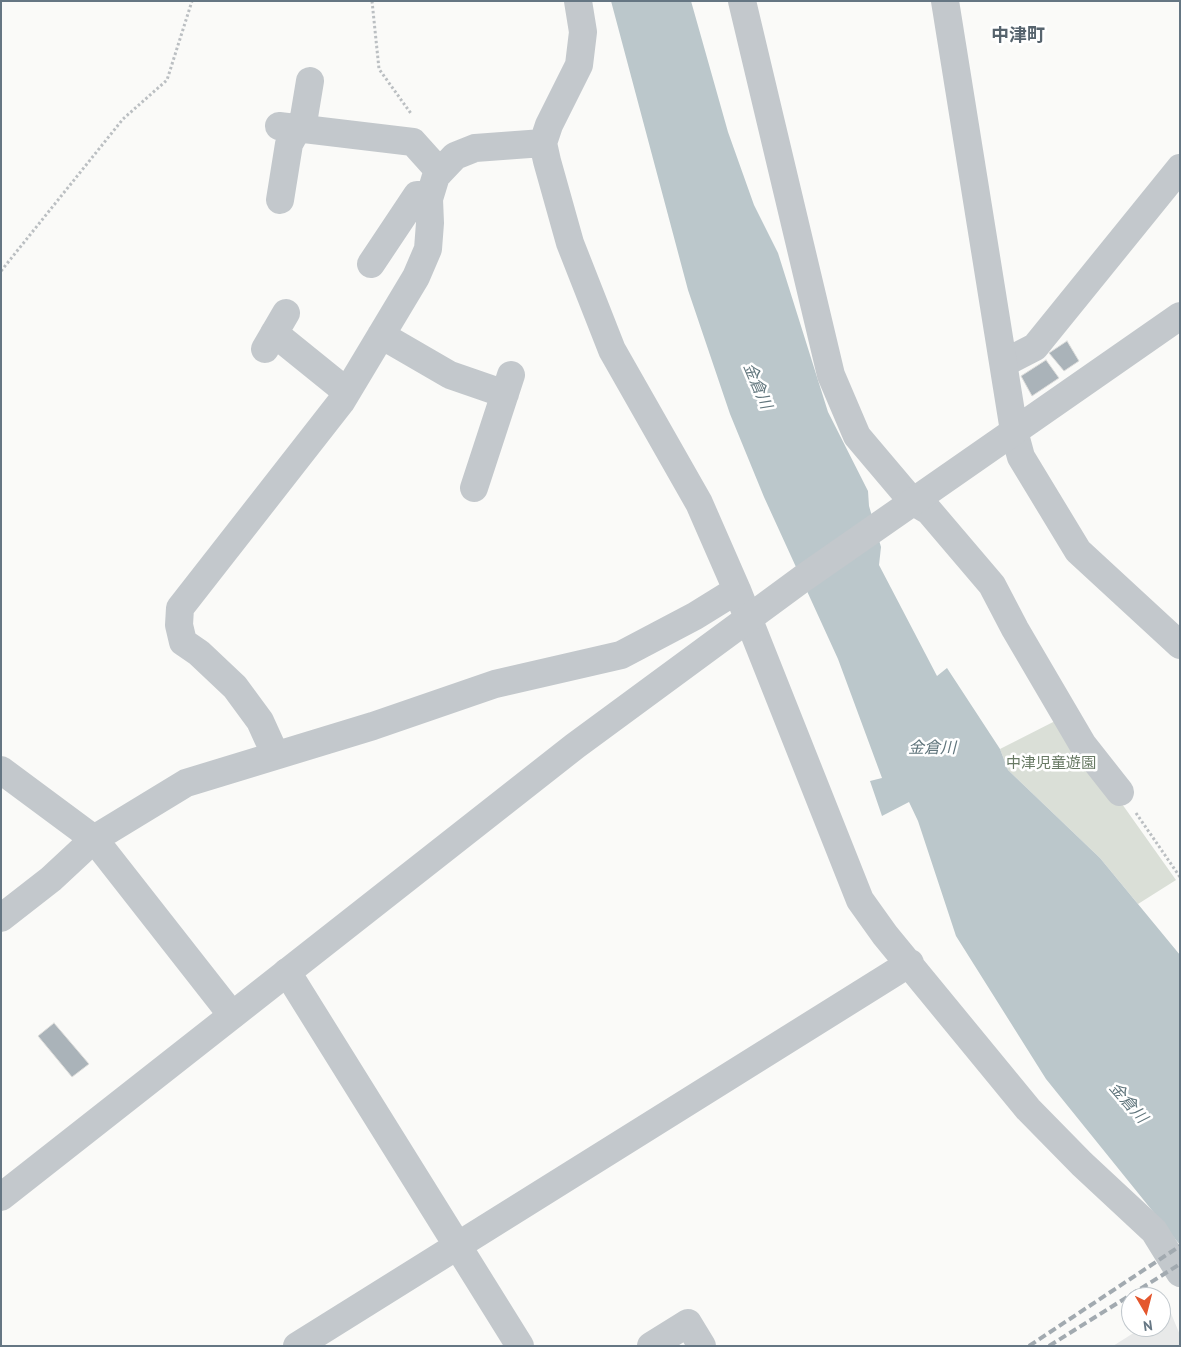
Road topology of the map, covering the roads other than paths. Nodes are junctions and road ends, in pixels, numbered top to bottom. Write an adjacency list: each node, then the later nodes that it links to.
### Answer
1 (578, 1): 6 (street)
2 (742, 1): 18 (street)
3 (945, 1): 14 (street)
4 (310, 80): 5 (street)
5 (288, 127): 8 (street); 9 (street)
6 (543, 143): 8 (street); 19 (street)
7 (1180, 168): 14 (street)
8 (435, 183): 10 (street); 13 (street)
9 (280, 200)
10 (371, 264)
11 (1180, 316): 16 (street)
12 (275, 332): 15 (street)
13 (381, 335): 15 (street); 17 (street)
14 (1004, 363): 16 (street)
15 (347, 392): 22 (street)
16 (1014, 431): 18 (street); 21 (street)
17 (474, 488)
18 (906, 506): 20 (street); 24 (street)
19 (737, 590): 20 (street); 22 (street)
20 (750, 618): 27 (street); 28 (street)
21 (1180, 645)
22 (275, 754): 25 (street)
23 (1, 770): 25 (street)
24 (1120, 792)
25 (94, 839): 26 (street); 29 (street)
26 (1, 918)
27 (910, 963): 31 (street); 32 (street)
28 (287, 972): 29 (street); 31 (street)
29 (232, 1015): 30 (street)
30 (1, 1197)
31 (457, 1245): 33 (street); 34 (street)
32 (1180, 1273)
33 (297, 1346)
34 (520, 1346)
35 (651, 1346): 36 (street)
36 (702, 1346)

